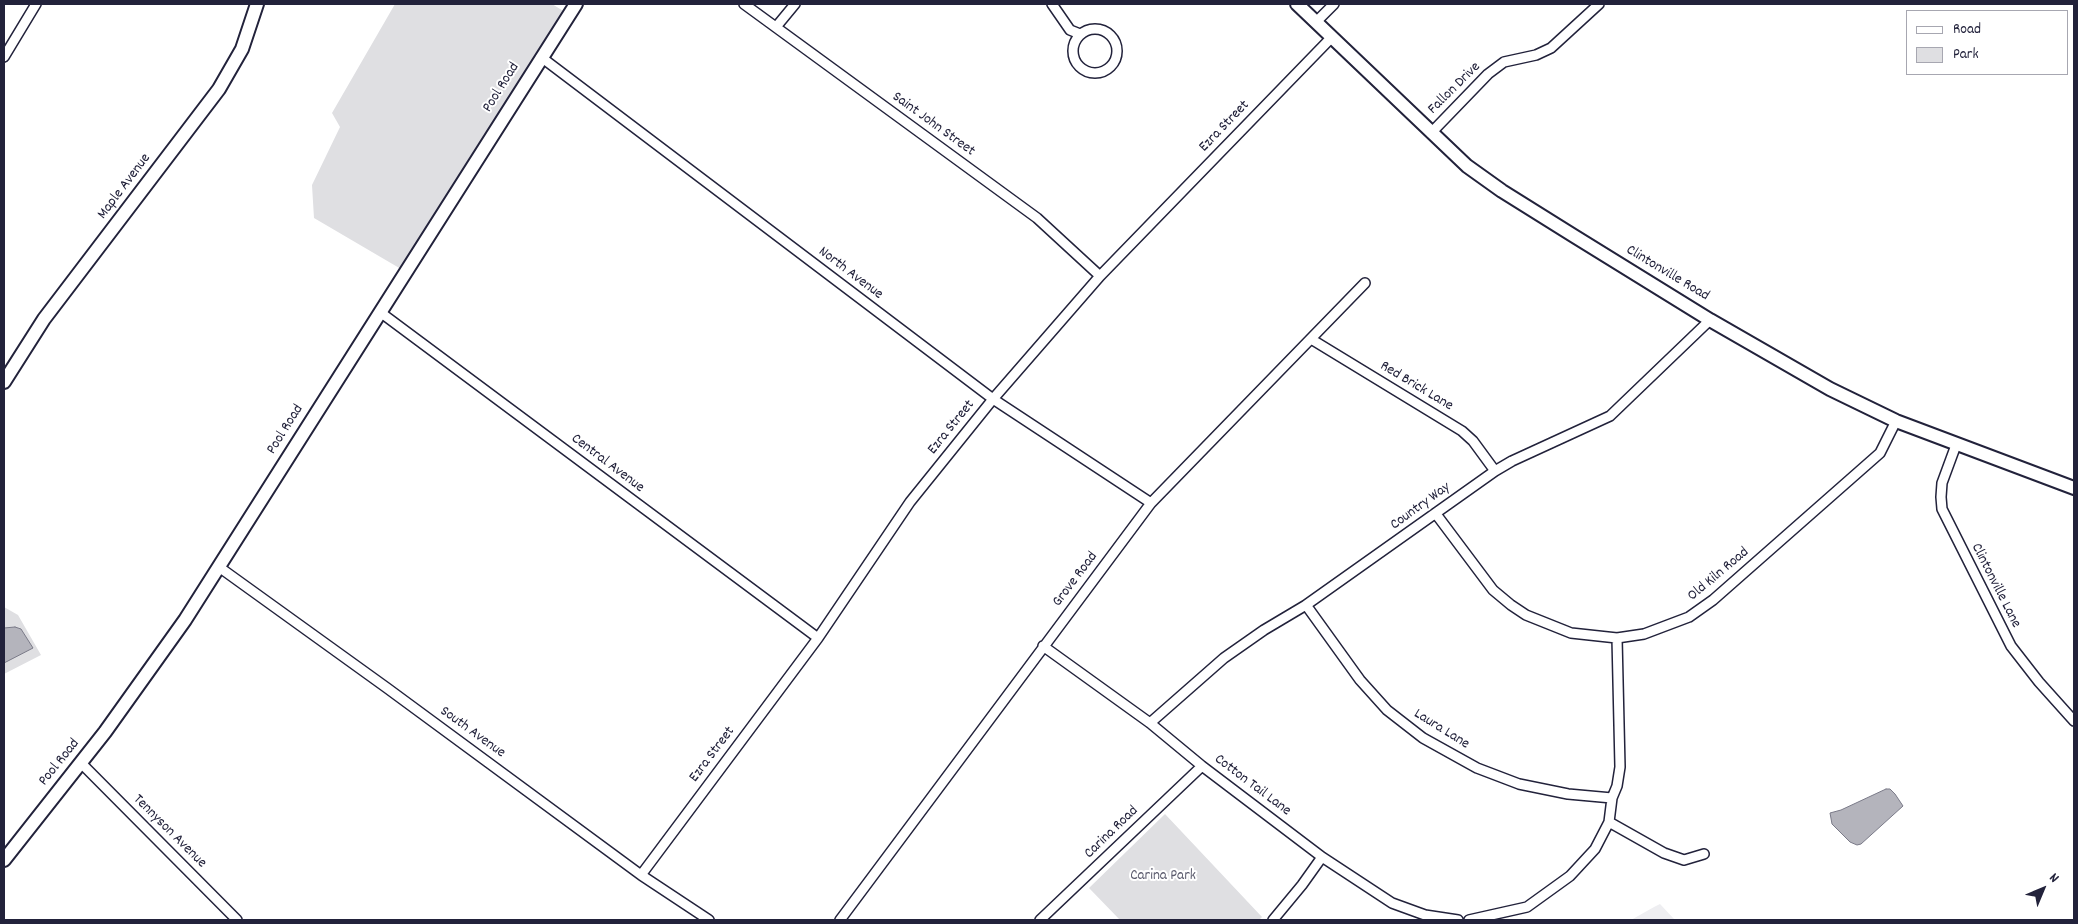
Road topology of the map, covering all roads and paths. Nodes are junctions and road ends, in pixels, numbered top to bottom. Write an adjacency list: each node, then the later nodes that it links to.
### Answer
1 (36, 4): 14 (street)
2 (257, 4): 22 (main road, Maple Avenue)
3 (576, 4): 15 (main road, Pool Road)
4 (744, 4): 11 (street, Saint John Street)
5 (795, 4): 11 (street)
6 (1052, 4): 12 (street)
7 (1297, 4): 10 (main road, Clintonville Road)
8 (1334, 4): 10 (street)
9 (1599, 4): 16 (street, Fallon Drive)
10 (1316, 22): 13 (main road, Clintonville Road)
11 (776, 27): 17 (street, Saint John Street)
12 (1080, 34): 12 (street)
13 (1332, 37): 16 (main road, Clintonville Road); 17 (street, Ezra Street)
14 (4, 57)
15 (541, 57): 19 (main road, Pool Road); 23 (street, North Avenue)
16 (1431, 133): 20 (main road, Clintonville Road)
17 (1100, 276): 23 (street, Ezra Street)
18 (1365, 283): 21 (street, Grove Road)
19 (380, 312): 30 (main road, Pool Road); 32 (street, Central Avenue)
20 (1710, 320): 24 (main road, Clintonville Road); 26 (street, Country Way)
21 (1310, 339): 26 (street, Red Brick Lane); 28 (street, Grove Road)
22 (4, 380)
23 (993, 399): 28 (street, North Avenue); 32 (street, Ezra Street)
24 (1896, 421): 25 (main road, Clintonville Road); 33 (street, Old Kiln Road)
25 (1956, 445): 27 (main road, Clintonville Road); 35 (street, Clintonville Lane)
26 (1495, 471): 29 (street, Country Way)
27 (2074, 488)
28 (1151, 503): 34 (street, Grove Road)
29 (1436, 514): 31 (street, Country Way); 33 (street, Old Kiln Road)
30 (219, 567): 37 (main road, Pool Road); 44 (street, South Avenue)
31 (1306, 605): 36 (street, Country Way); 39 (street, Laura Lane)
32 (818, 638): 44 (street, Ezra Street)
33 (1617, 638): 39 (street)
34 (1043, 646): 36 (street, Cotton Tail Lane); 47 (street, Grove Road)
35 (2074, 721)
36 (1150, 723): 38 (street, Cotton Tail Lane)
37 (81, 763): 43 (main road, Pool Road); 45 (street, Tennyson Avenue)
38 (1202, 766): 42 (street, Cotton Tail Lane); 48 (street, Carina Road)
39 (1612, 798): 40 (street)
40 (1608, 822): 41 (street); 51 (street)
41 (1704, 854)
42 (1322, 856): 49 (street); 50 (street, Cotton Tail Lane)
43 (4, 860)
44 (641, 875): 46 (street, South Avenue)
45 (237, 920)
46 (707, 920)
47 (840, 920)
48 (1040, 920)
49 (1273, 920)
50 (1458, 920)
51 (1469, 920)

